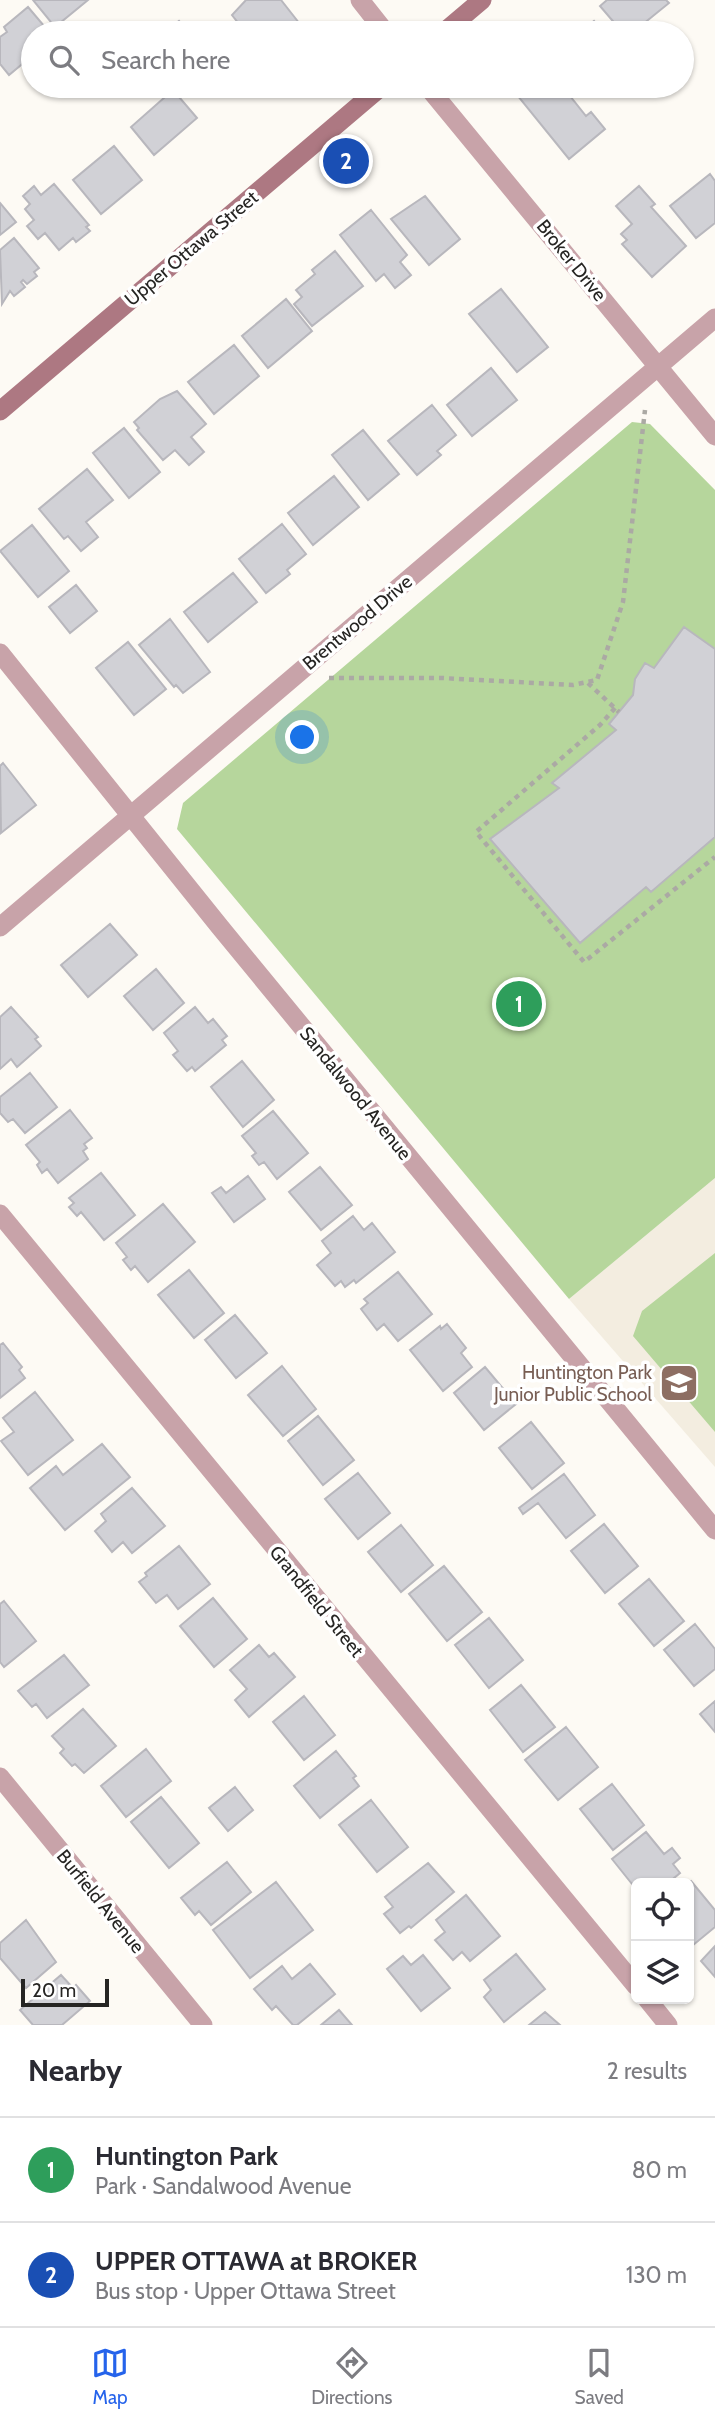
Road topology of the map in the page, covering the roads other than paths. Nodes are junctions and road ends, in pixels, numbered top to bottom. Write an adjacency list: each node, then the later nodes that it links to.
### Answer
1 (360, 0): 3 (street)
2 (482, 0): 4 (main road)
3 (377, 21)
4 (457, 21)
5 (368, 98): 9 (main road, Upper Ottawa Street)
6 (438, 98): 8 (street, Broker Drive)
7 (715, 318): 8 (street, Brentwood Drive)
8 (659, 366): 10 (street, Broker Drive); 12 (street, Brentwood Drive)
9 (0, 411)
10 (715, 436)
11 (0, 653): 12 (street, Sandalwood Avenue)
12 (132, 815): 13 (street, Brentwood Drive); 15 (street, Sandalwood Avenue)
13 (0, 927)
14 (0, 1214): 17 (street, Grandfield Street)
15 (715, 1530)
16 (0, 1777): 19 (street, Burfield Avenue)
17 (631, 1980)
18 (651, 2004): 20 (street)
19 (203, 2025)
20 (668, 2025)

